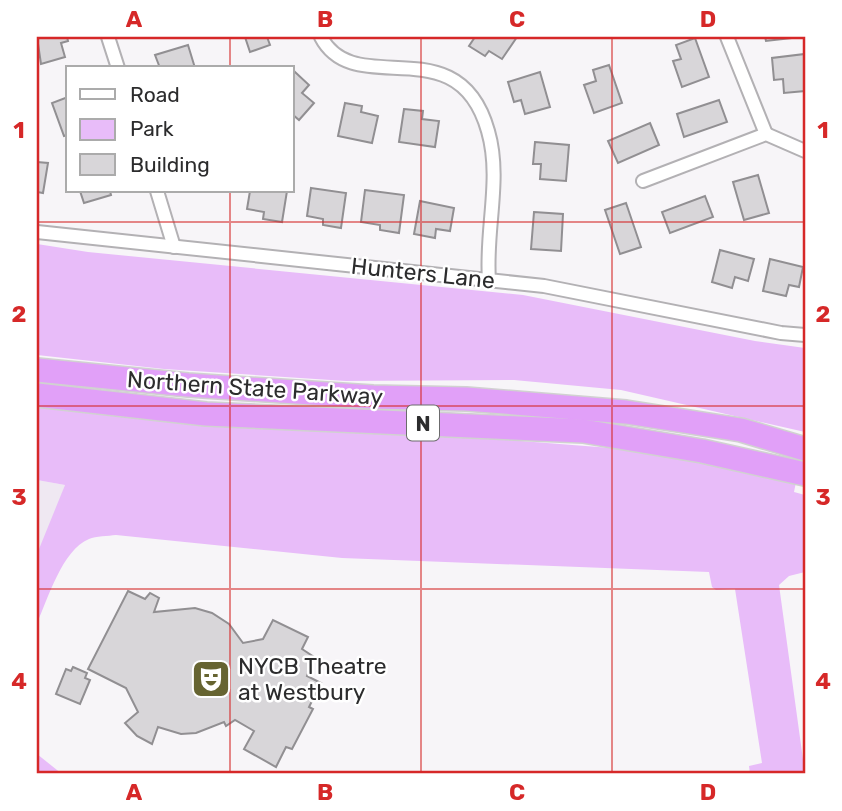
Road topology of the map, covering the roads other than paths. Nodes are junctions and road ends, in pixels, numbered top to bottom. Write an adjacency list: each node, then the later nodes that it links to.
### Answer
1 (108, 37): 4 (street)
2 (321, 37): 11 (street)
3 (727, 37): 5 (street)
4 (117, 66)
5 (766, 134): 6 (street); 7 (street)
6 (805, 151)
7 (643, 181)
8 (157, 192): 10 (street)
9 (37, 232): 10 (street, Hunters Lane)
10 (174, 247): 11 (street, Hunters Lane)
11 (489, 280): 12 (street, Hunters Lane)
12 (805, 335)
13 (37, 370): 15 (highway, Northern State Parkway / N)
14 (37, 395): 16 (highway, Northern State Parkway / N)
15 (805, 449)
16 (805, 474)

